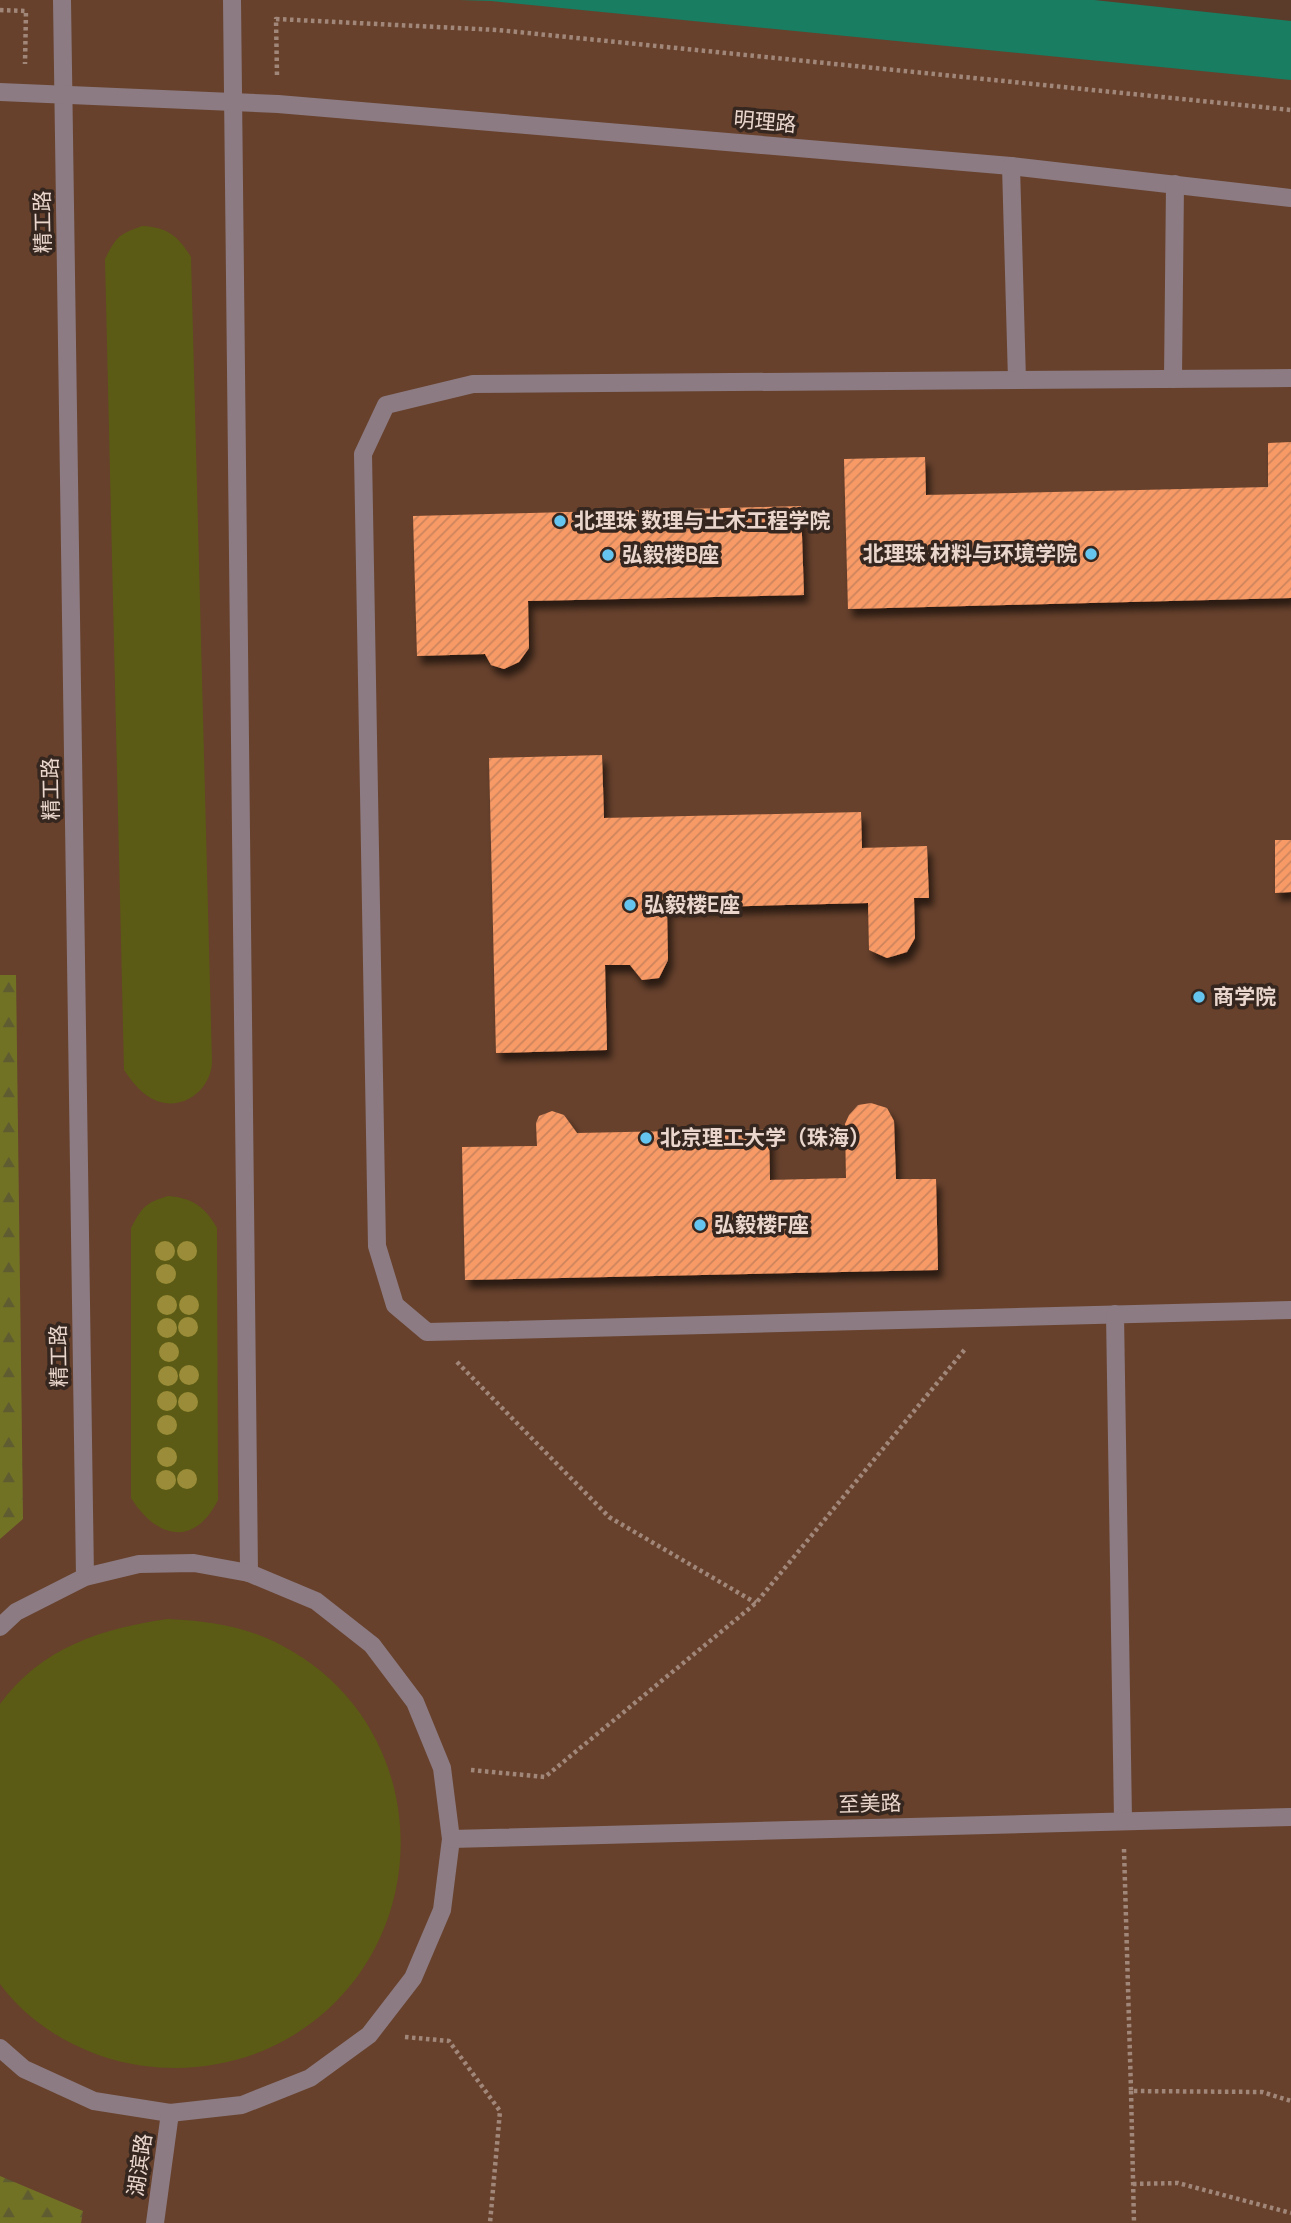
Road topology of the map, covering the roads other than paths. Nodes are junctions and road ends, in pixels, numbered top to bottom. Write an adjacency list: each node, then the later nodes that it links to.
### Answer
1 (62, 0): 4 (street, 精工路)
2 (232, 0): 5 (street)
3 (0, 92): 4 (street, 明理路)
4 (64, 93): 5 (street, 明理路); 15 (street, 精工路)
5 (233, 101): 6 (street, 明理路); 14 (street)
6 (1011, 166): 7 (street, 明理路); 11 (street)
7 (1175, 184): 8 (street, 明理路); 10 (street)
8 (1291, 198)
9 (1291, 378): 10 (street)
10 (1173, 379): 11 (street)
11 (1017, 380): 13 (street)
12 (1291, 1310): 13 (street)
13 (1115, 1314): 18 (street)
14 (250, 1573): 15 (street); 19 (street)
15 (85, 1577): 16 (street)
16 (0, 1627)
17 (1291, 1817): 18 (street, 至美路)
18 (1124, 1820): 19 (street, 至美路)
19 (451, 1839): 21 (street)
20 (0, 2048): 21 (street)
21 (170, 2113): 22 (street, 湖滨路)
22 (155, 2223)

